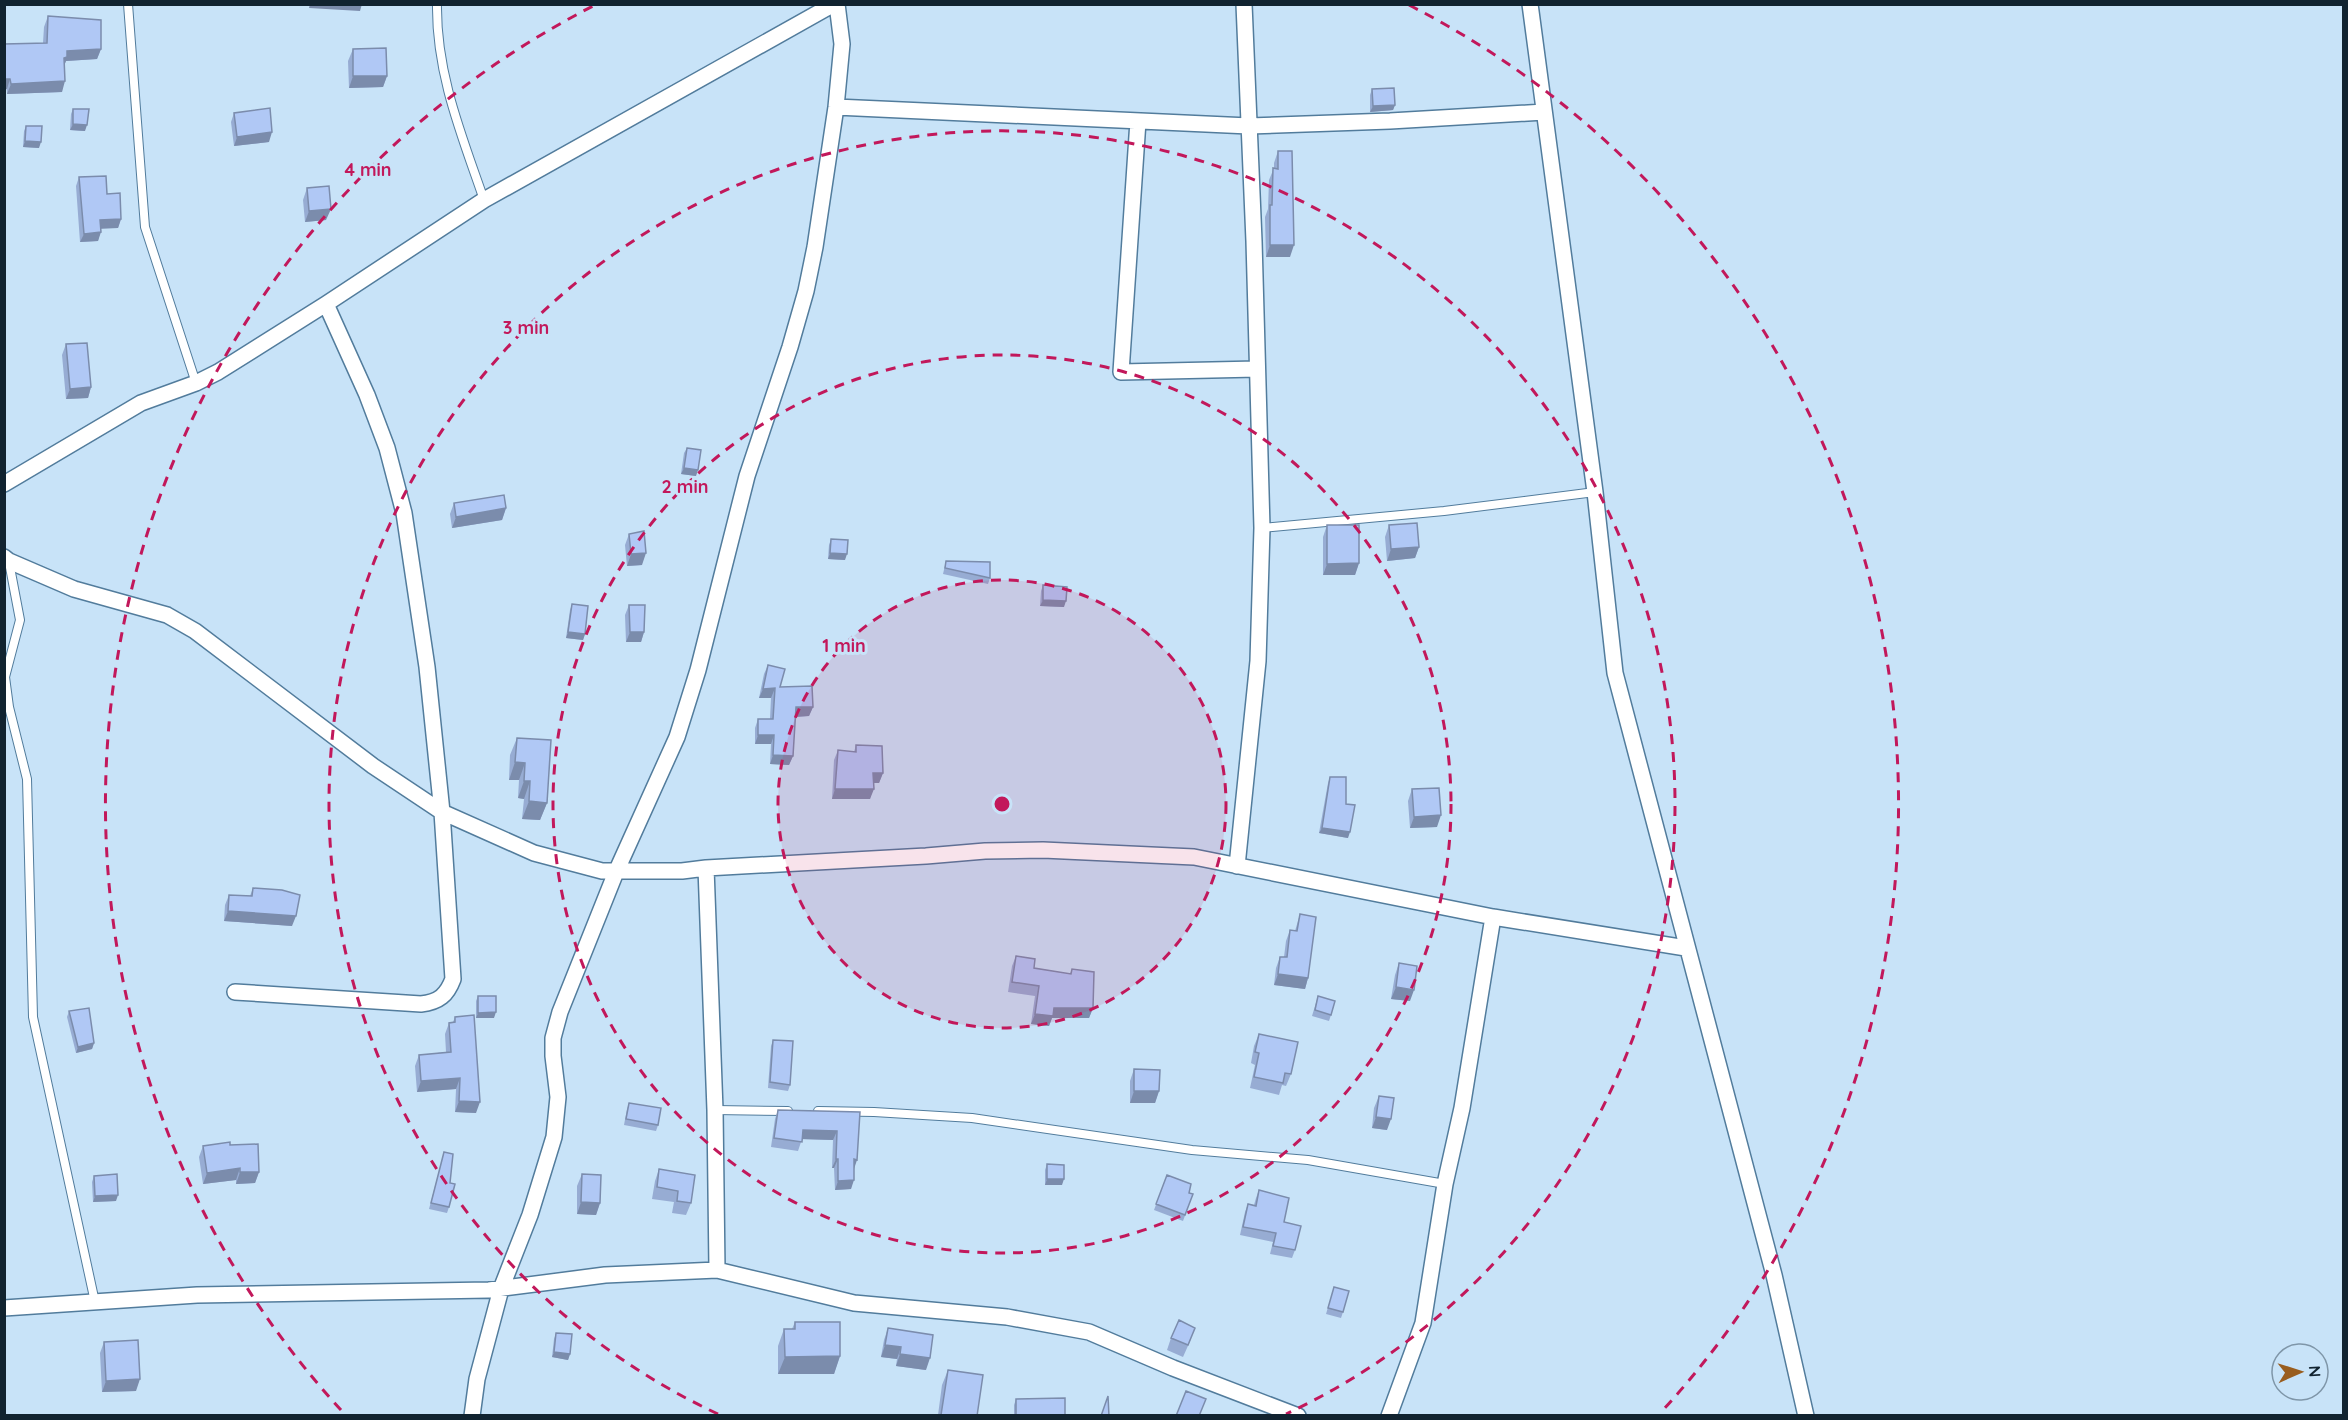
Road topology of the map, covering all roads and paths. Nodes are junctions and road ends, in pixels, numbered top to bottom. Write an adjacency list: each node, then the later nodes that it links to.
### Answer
1 (128, 4): 13 (lane)
2 (437, 4): 10 (lane)
3 (836, 4): 6 (street); 10 (street)
4 (1244, 4): 9 (street)
5 (1530, 4): 7 (street)
6 (836, 107): 8 (street); 21 (street)
7 (1544, 112): 9 (street); 15 (street)
8 (1138, 121): 9 (street); 12 (street)
9 (1249, 126): 12 (street)
10 (484, 200): 11 (street)
11 (326, 304): 13 (street); 18 (street)
12 (1257, 369): 16 (street)
13 (196, 383): 14 (street)
14 (4, 484)
15 (1594, 492): 16 (lane); 23 (street)
16 (1262, 528): 19 (street)
17 (7, 559): 18 (street); 31 (lane)
18 (442, 812): 21 (street); 24 (street)
19 (1237, 866): 20 (street); 22 (street)
20 (706, 868): 21 (street); 25 (street)
21 (616, 872): 30 (street)
22 (1493, 917): 23 (street); 28 (street)
23 (1686, 948): 36 (street)
24 (235, 992)
25 (714, 1110): 26 (lane); 29 (street)
26 (794, 1111)
27 (806, 1111): 28 (lane)
28 (1445, 1184): 35 (street)
29 (717, 1270): 30 (street); 34 (street)
30 (501, 1289): 31 (street); 33 (street)
31 (95, 1302): 32 (street)
32 (4, 1308)
33 (471, 1416)
34 (1298, 1416)
35 (1389, 1416)
36 (1806, 1416)

